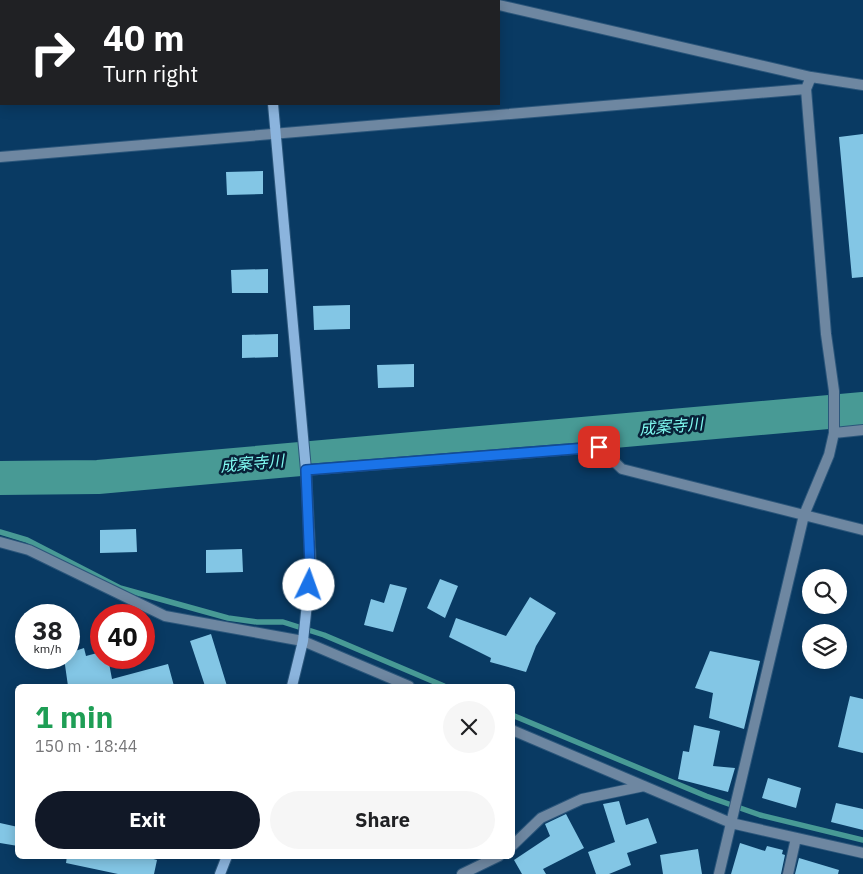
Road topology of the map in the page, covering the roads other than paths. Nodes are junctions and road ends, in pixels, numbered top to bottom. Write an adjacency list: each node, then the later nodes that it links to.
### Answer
1 (500, 5): 2 (street)
2 (811, 77): 3 (street); 4 (street)
3 (863, 85)
4 (806, 89): 6 (street); 9 (street)
5 (273, 105): 6 (street)
6 (276, 134): 7 (street); 10 (street)
7 (0, 157)
8 (863, 430): 9 (street)
9 (834, 433): 11 (street)
10 (306, 470): 11 (street); 14 (street)
11 (804, 516): 12 (street); 19 (street)
12 (863, 530)
13 (0, 542): 14 (street)
14 (303, 642): 15 (street); 16 (street)
15 (292, 684)
16 (404, 684)
17 (515, 731): 18 (street)
18 (644, 786): 19 (street); 21 (street)
19 (732, 823): 20 (street); 27 (street)
20 (796, 838): 22 (street); 28 (street)
21 (515, 843)
22 (863, 853)
23 (226, 859): 25 (street)
24 (493, 859): 26 (street)
25 (220, 874)
26 (462, 874)
27 (719, 874)
28 (788, 874)

